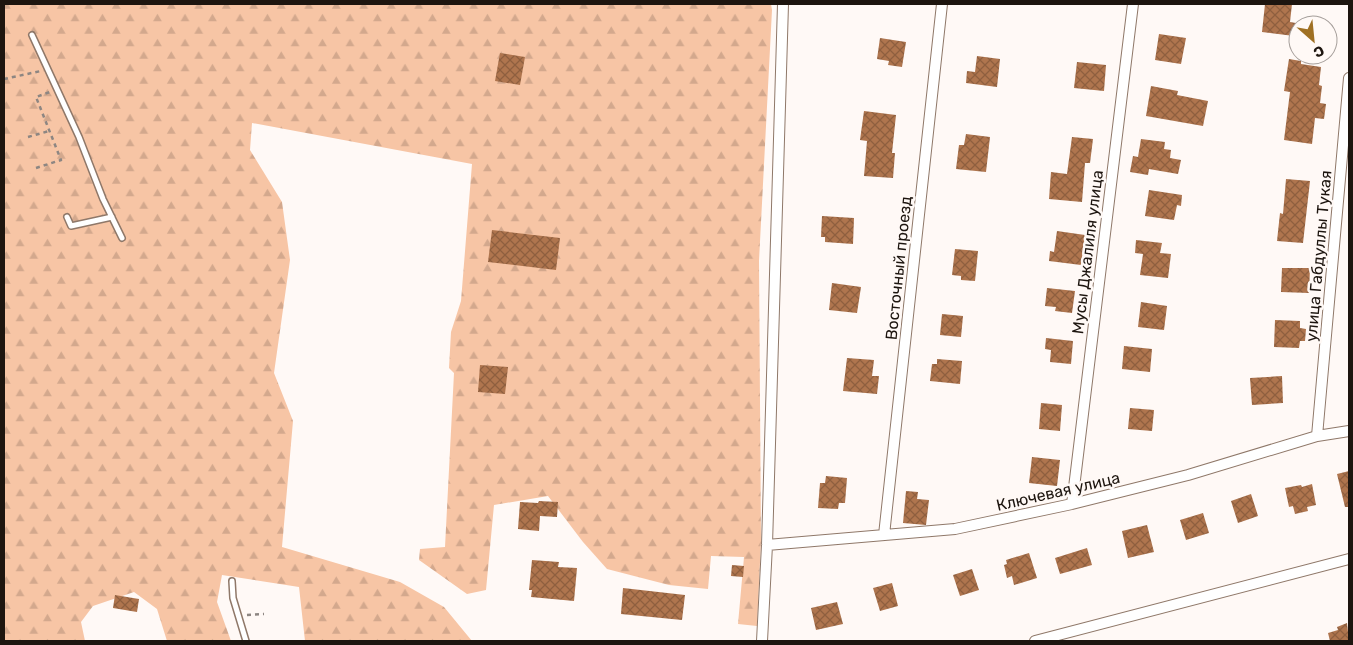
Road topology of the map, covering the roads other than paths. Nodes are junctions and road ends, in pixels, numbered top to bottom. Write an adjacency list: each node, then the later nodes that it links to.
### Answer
1 (783, 4): 13 (street)
2 (942, 4): 12 (street, Восточный проезд)
3 (1132, 4): 11 (street, Мусы Джалиля улица)
4 (32, 35): 7 (lane)
5 (1349, 78): 10 (street, улица Габдуллы Тукая)
6 (67, 217): 7 (lane)
7 (112, 217): 8 (lane)
8 (122, 238)
9 (1349, 431): 10 (street, Ключевая улица)
10 (1318, 436): 11 (street, Ключевая улица)
11 (1072, 504): 12 (street, Ключевая улица)
12 (884, 535): 13 (street, Ключевая улица)
13 (767, 545): 17 (street)
14 (1349, 559): 18 (street)
15 (232, 581): 16 (lane)
16 (246, 641)
17 (762, 641)
18 (1035, 641)

